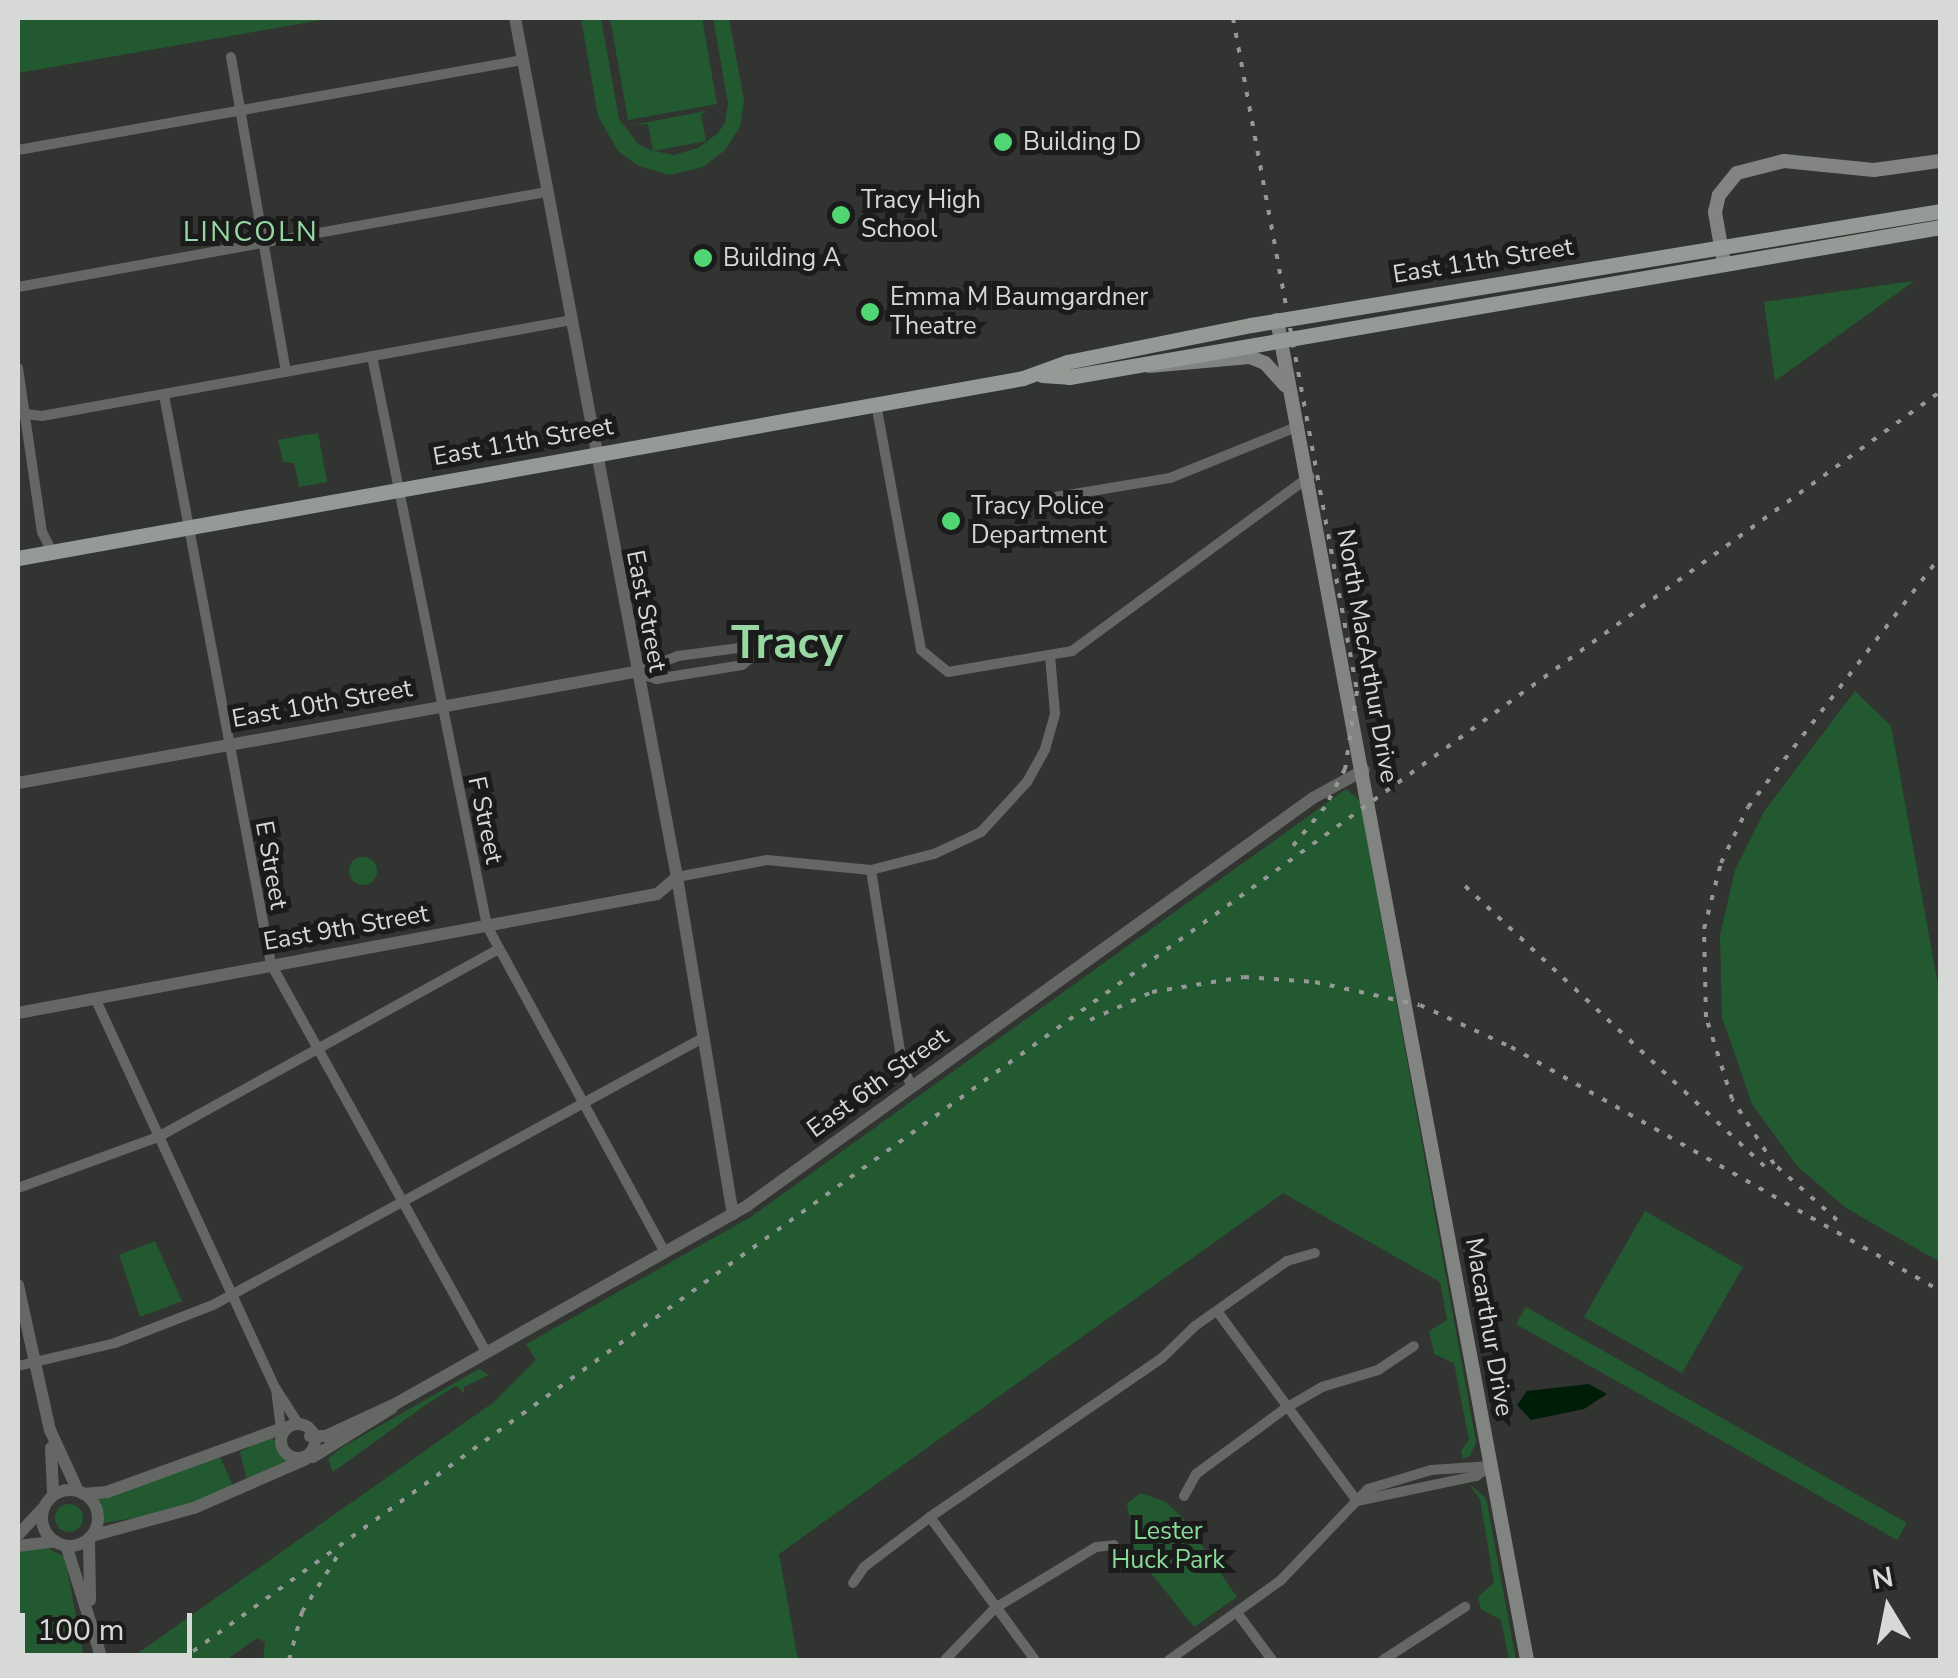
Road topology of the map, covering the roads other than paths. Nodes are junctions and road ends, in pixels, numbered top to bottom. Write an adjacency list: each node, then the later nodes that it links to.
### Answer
1 (515, 18): 3 (street, East Street)
2 (231, 57): 4 (street)
3 (523, 60): 4 (street); 7 (street, East Street)
4 (240, 111): 5 (street); 10 (street)
5 (18, 150)
6 (1940, 161): 11 (main road)
7 (546, 192): 10 (street); 14 (street, East Street)
8 (1940, 211): 11 (main road, East 11th Street)
9 (1940, 227): 12 (main road, East 11th Street)
10 (264, 241): 13 (street); 20 (street)
11 (1721, 246): 12 (main road); 15 (main road, East 11th Street)
12 (1724, 265): 16 (main road, East 11th Street)
13 (18, 287)
14 (572, 320): 17 (street); 27 (street, East Street)
15 (1277, 320): 16 (main road, North MacArthur Drive); 21 (main road, East 11th Street)
16 (1281, 341): 18 (main road, East 11th Street); 22 (main road, North MacArthur Drive)
17 (372, 356): 20 (street); 29 (street, F Street)
18 (1138, 365): 21 (main road, East 11th Street); 22 (main road)
19 (18, 368): 25 (street)
20 (286, 371): 23 (street)
21 (1038, 375): 24 (main road, East 11th Street)
22 (1290, 392): 26 (main road, North MacArthur Drive)
23 (164, 394): 25 (street); 31 (street, E Street)
24 (876, 404): 27 (main road, East 11th Street); 34 (street)
25 (22, 415): 32 (street)
26 (1298, 426): 28 (main road, North MacArthur Drive); 30 (street)
27 (594, 455): 29 (main road, East 11th Street); 35 (street, East Street)
28 (1311, 475): 34 (street); 38 (main road, North MacArthur Drive)
29 (399, 490): 31 (main road, East 11th Street); 36 (street, F Street)
30 (1044, 499)
31 (188, 527): 32 (main road, East 11th Street); 37 (street, E Street)
32 (52, 552): 33 (main road, East 11th Street)
33 (18, 558)
34 (1050, 656): 40 (street)
35 (635, 672): 35 (street, East 10th Street); 36 (street, East 10th Street); 41 (street, East Street)
36 (441, 705): 37 (street, East 10th Street); 42 (street, F Street)
37 (228, 744): 39 (street, East 10th Street); 44 (street, E Street)
38 (1364, 770): 46 (main road, North MacArthur Drive); 50 (street, East 6th Street)
39 (18, 784)
40 (871, 870): 41 (street); 50 (street)
41 (678, 876): 42 (street, East 9th Street); 48 (street, East Street)
42 (487, 926): 43 (street, F Street); 44 (street, East 9th Street)
43 (498, 949): 49 (street); 51 (street, F Street)
44 (271, 964): 45 (street, East 9th Street); 49 (street, E Street)
45 (95, 998): 47 (street, East 9th Street); 52 (street)
46 (1406, 1001): 73 (main road, Macarthur Drive)
47 (18, 1012)
48 (702, 1039): 51 (street); 55 (street, East Street)
49 (319, 1049): 52 (street); 54 (street, E Street)
50 (912, 1086): 55 (street, East 6th Street)
51 (579, 1101): 54 (street); 56 (street, F Street)
52 (158, 1137): 53 (street); 59 (street)
53 (18, 1188)
54 (407, 1204): 59 (street); 62 (street, E Street)
55 (734, 1214): 56 (street, East 6th Street)
56 (665, 1253): 62 (street, East 6th Street)
57 (1315, 1253): 60 (street)
58 (18, 1285): 63 (street)
59 (233, 1295): 63 (street); 65 (street)
60 (1218, 1310): 67 (street); 79 (street)
61 (1414, 1346): 67 (street)
62 (487, 1353): 66 (street, East 6th Street)
63 (36, 1362): 64 (street); 70 (street)
64 (18, 1366)
65 (276, 1389): 68 (street); 69 (street)
66 (397, 1403): 71 (street, East 6th Street); 72 (street, East 6th Street)
67 (1286, 1408): 76 (street); 77 (street)
68 (298, 1424): 69 (street); 71 (street)
69 (281, 1428): 72 (street); 74 (street)
70 (50, 1430): 74 (street); 75 (street)
71 (310, 1436): 72 (street)
72 (310, 1458): 81 (street, East 6th Street)
73 (1491, 1466): 77 (street); 96 (main road, Macarthur Drive)
74 (80, 1491): 75 (street); 81 (street)
75 (52, 1492): 78 (street)
76 (1184, 1496)
77 (1357, 1501): 89 (street)
78 (44, 1507): 80 (street); 83 (street)
79 (930, 1516): 85 (street); 88 (street)
80 (18, 1535)
81 (92, 1538): 83 (street); 87 (street)
82 (1114, 1544): 88 (street)
83 (62, 1545): 84 (street); 87 (street)
84 (18, 1546)
85 (853, 1583)
86 (1464, 1607): 95 (street)
87 (90, 1608): 90 (street)
88 (996, 1608): 91 (street); 92 (street)
89 (1238, 1614): 93 (street); 94 (street)
90 (102, 1660)
91 (945, 1660)
92 (1035, 1660)
93 (1169, 1660)
94 (1272, 1660)
95 (1383, 1660)
96 (1527, 1660)

